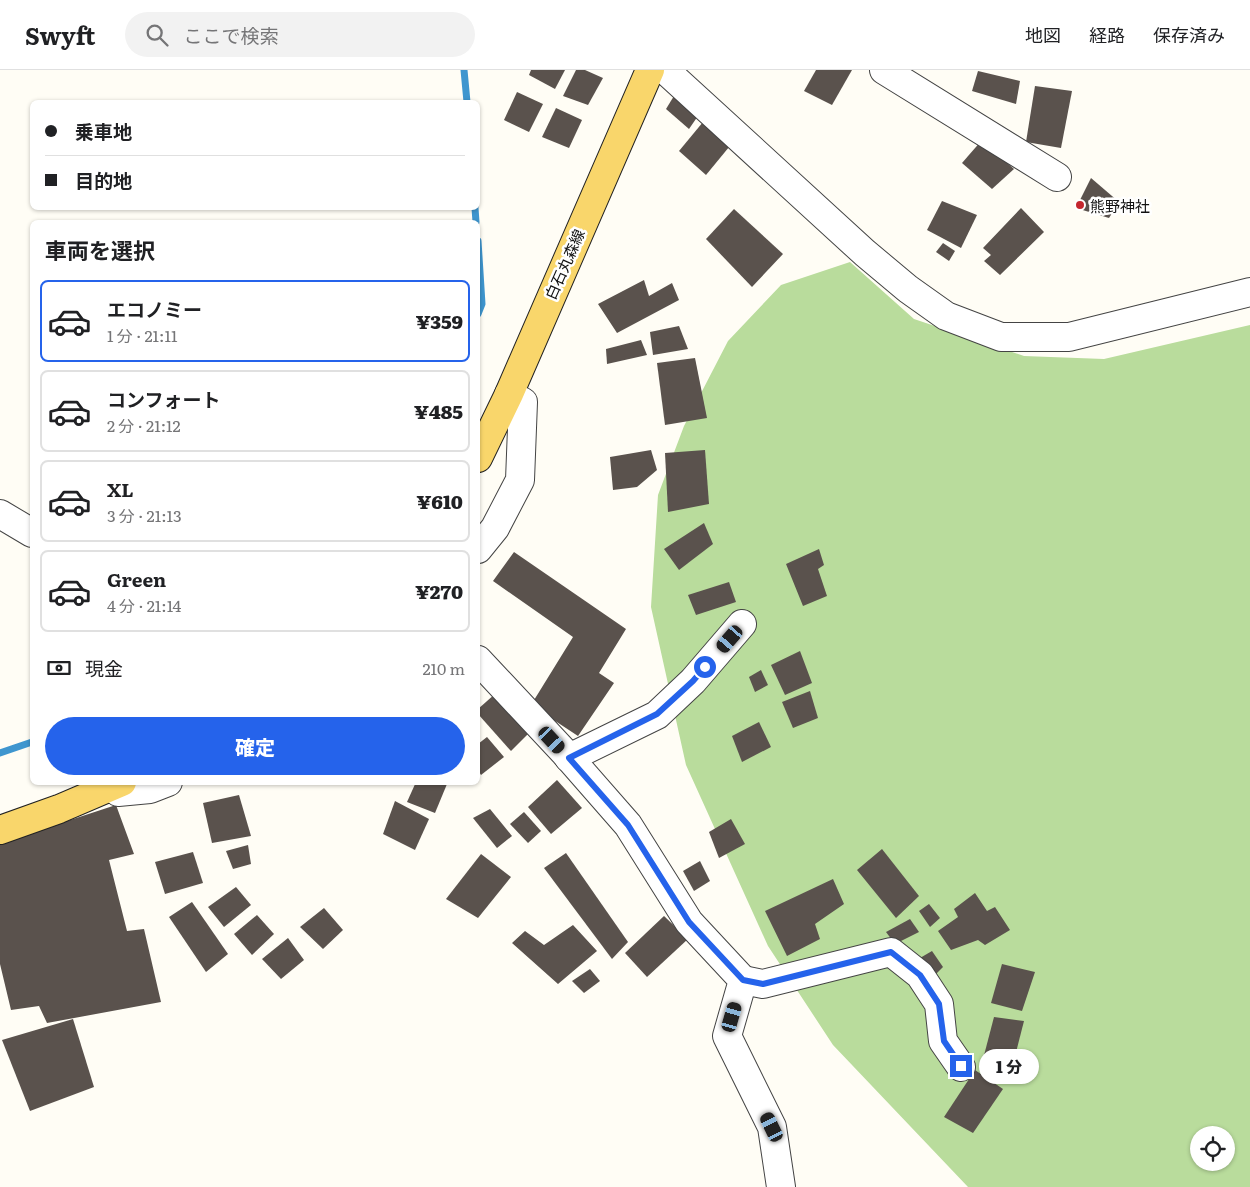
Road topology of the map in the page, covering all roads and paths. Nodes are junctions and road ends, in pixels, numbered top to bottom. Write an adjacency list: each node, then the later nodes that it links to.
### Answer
1 (650, 70): 6 (main road, 白石丸森線)
2 (665, 70): 5 (street)
3 (884, 70): 4 (street)
4 (1057, 177)
5 (1250, 292)
6 (509, 394): 7 (main road, 白石丸森線); 10 (street)
7 (480, 454)
8 (0, 514): 9 (street)
9 (30, 532)
10 (480, 547)
11 (742, 624): 13 (street)
12 (480, 662): 13 (street)
13 (569, 758): 18 (street)
14 (115, 785): 17 (main road)
15 (118, 785): 16 (street)
16 (161, 785)
17 (0, 830)
18 (743, 980): 19 (street); 20 (street)
19 (961, 1066)
20 (781, 1187)

